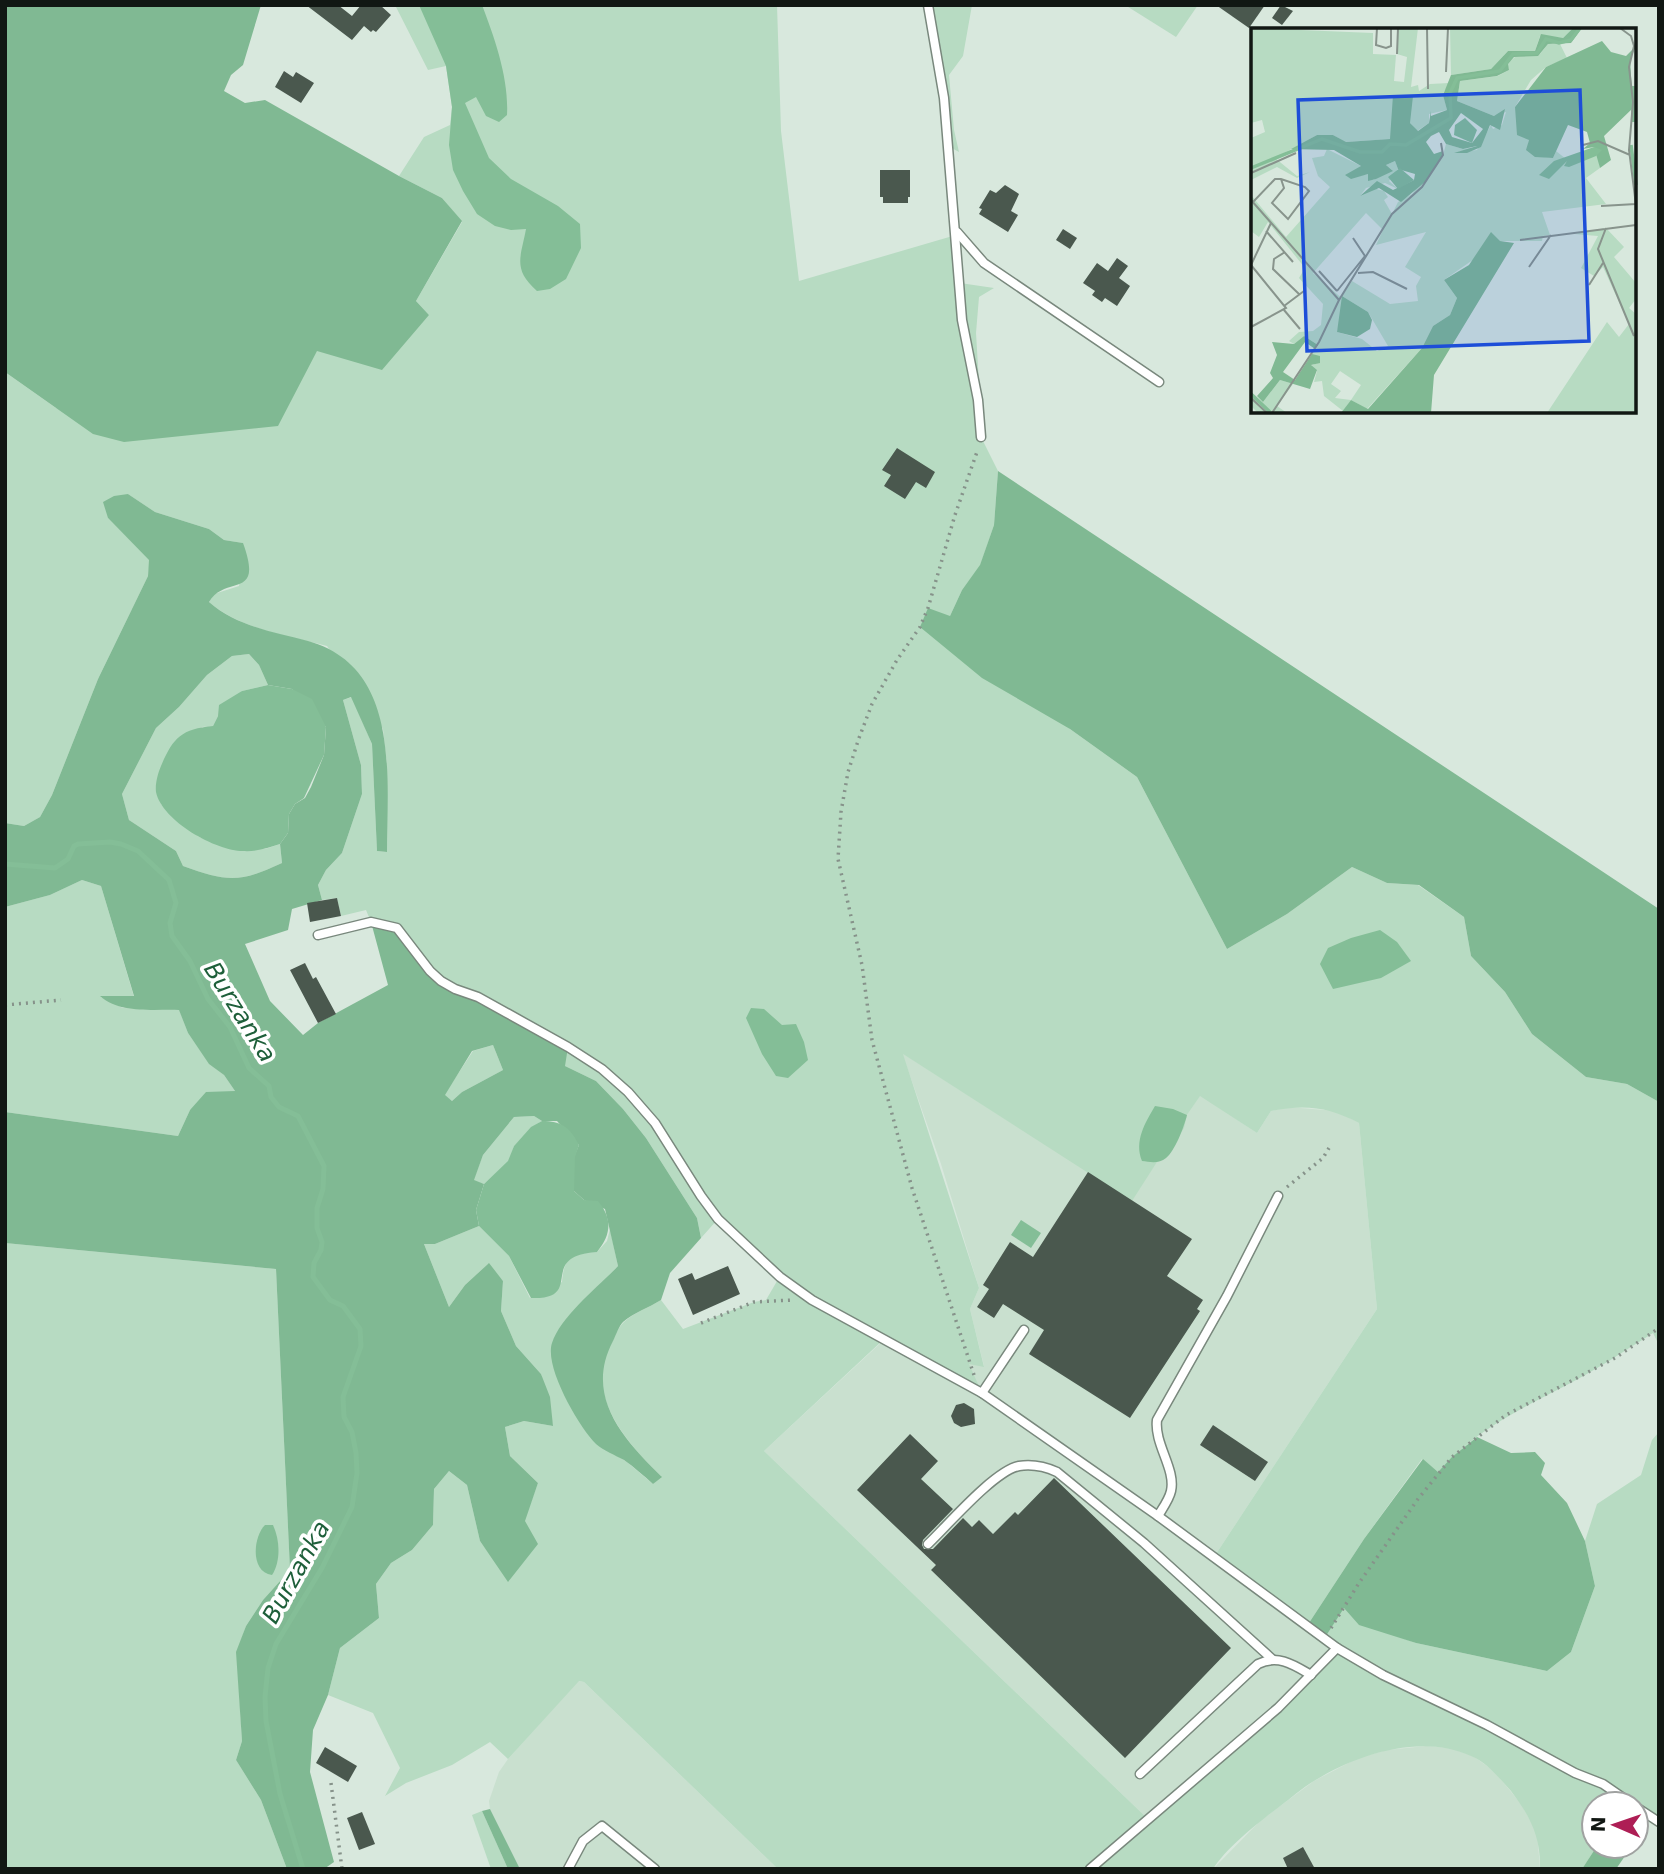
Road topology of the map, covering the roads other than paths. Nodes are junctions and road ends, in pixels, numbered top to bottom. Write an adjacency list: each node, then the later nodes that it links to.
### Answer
1 (928, 5): 2 (lane)
2 (954, 222): 3 (lane); 4 (lane)
3 (1159, 382)
4 (981, 437)
5 (318, 935): 8 (lane)
6 (1278, 1196): 9 (lane)
7 (1024, 1330): 8 (lane)
8 (982, 1393): 9 (lane)
9 (1157, 1516): 11 (lane)
10 (928, 1545): 12 (lane)
11 (1337, 1648): 13 (lane); 15 (lane)
12 (1272, 1659): 13 (lane); 14 (lane)
13 (1311, 1675): 18 (lane)
14 (1140, 1774)
15 (1612, 1790)
16 (568, 1869): 17 (lane)
17 (655, 1869)
18 (1090, 1869)

